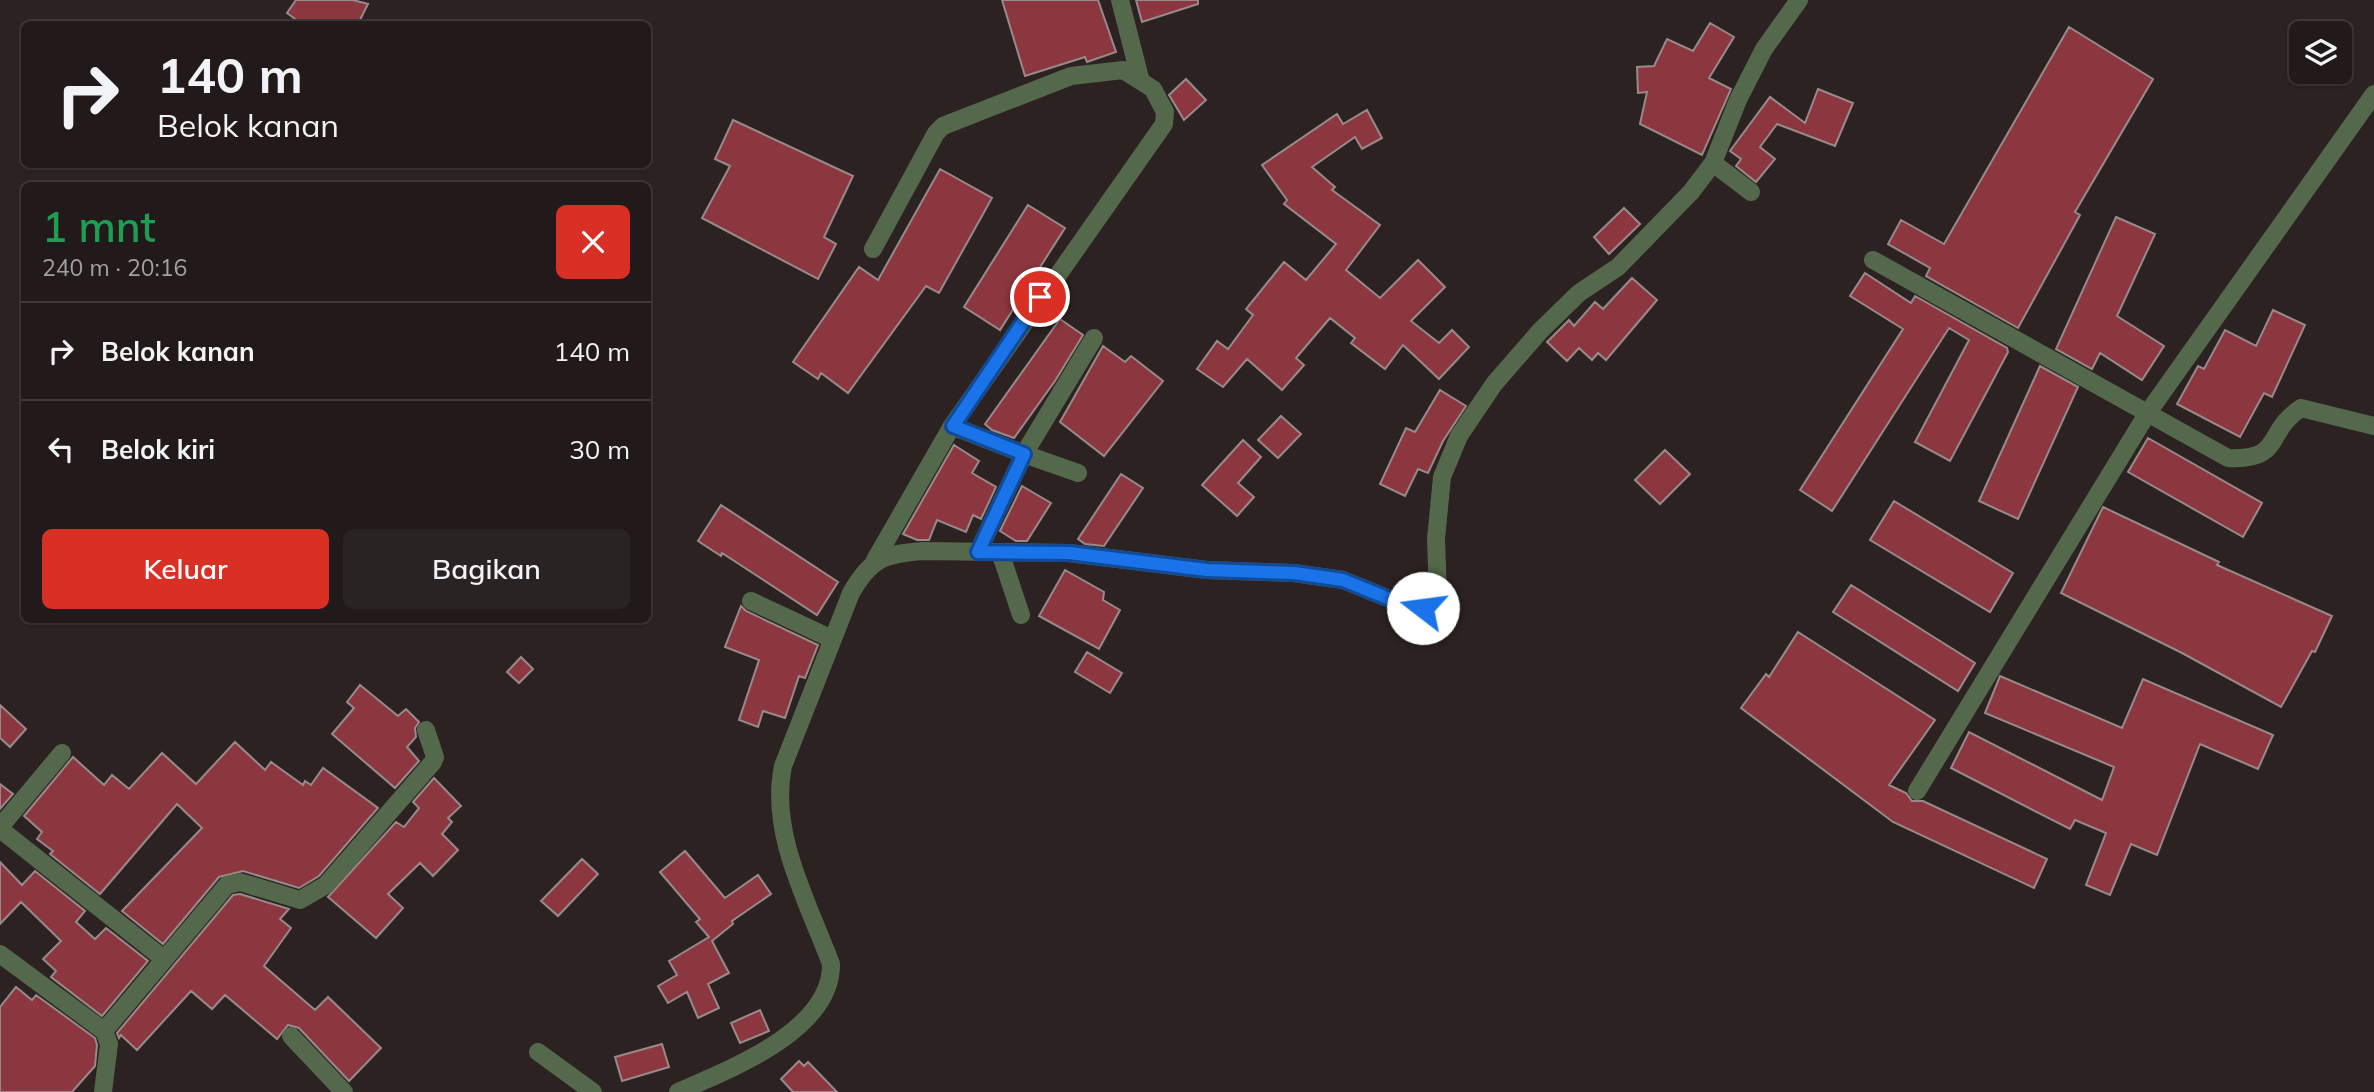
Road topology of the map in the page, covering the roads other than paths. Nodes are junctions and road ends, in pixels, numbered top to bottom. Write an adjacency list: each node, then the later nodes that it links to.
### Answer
1 (1120, 0): 3 (street)
2 (1799, 0): 5 (street)
3 (1140, 78): 7 (street); 11 (street)
4 (2374, 94): 10 (street)
5 (1713, 163): 6 (street); 16 (street)
6 (1751, 192)
7 (873, 249)
8 (1873, 260): 10 (street)
9 (1094, 338): 13 (street)
10 (2147, 414): 12 (street); 23 (street)
11 (953, 426): 13 (street); 17 (street)
12 (2374, 426)
13 (1024, 454): 14 (street); 15 (street)
14 (1077, 473)
15 (978, 552): 16 (street); 17 (street)
16 (1000, 552): 19 (street)
17 (875, 560): 20 (street)
18 (751, 601): 20 (street)
19 (1021, 615)
20 (832, 639): 33 (street)
21 (426, 730): 26 (street)
22 (62, 753): 24 (street)
23 (1917, 791)
24 (0, 828): 26 (street)
25 (0, 954): 27 (street)
26 (164, 959): 27 (street)
27 (104, 1031): 30 (street)
28 (291, 1036): 31 (street)
29 (538, 1052): 32 (street)
30 (103, 1092)
31 (344, 1092)
32 (593, 1092)
33 (678, 1092)

